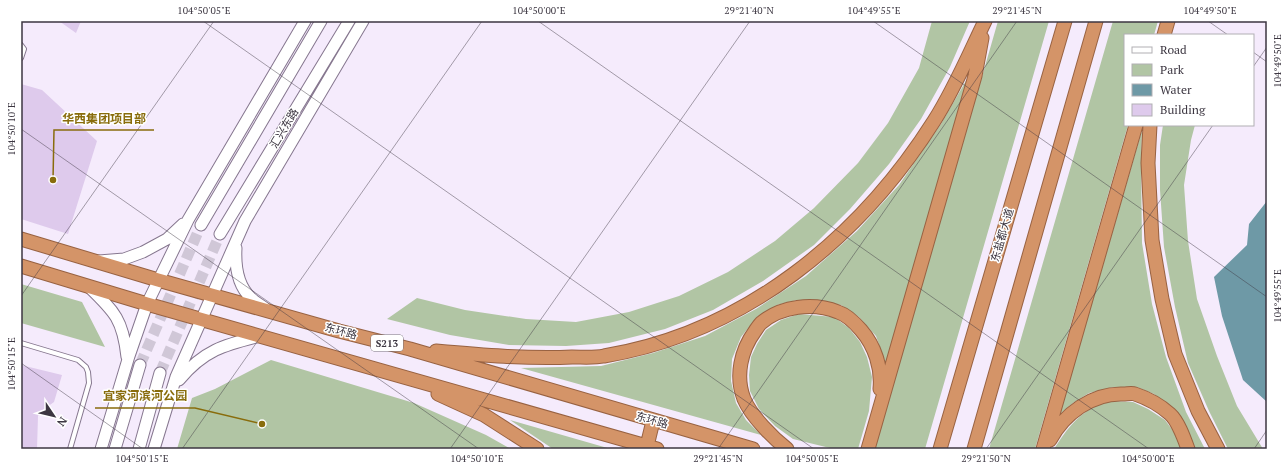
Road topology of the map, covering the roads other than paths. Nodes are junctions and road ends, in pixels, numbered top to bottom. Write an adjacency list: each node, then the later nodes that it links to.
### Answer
1 (305, 21): 14 (main road)
2 (321, 21): 15 (main road, 汇兴东路)
3 (349, 21): 16 (main road, 汇兴东路)
4 (362, 21): 18 (main road)
5 (985, 21): 29 (highway); 35 (highway)
6 (1065, 21): 47 (highway, 东盐都大道)
7 (1096, 21): 48 (highway)
8 (1168, 21): 9 (highway)
9 (1164, 34)
10 (21, 45): 11 (lane)
11 (21, 58)
12 (1136, 126): 49 (highway)
13 (1150, 126): 51 (highway)
14 (188, 220): 19 (main road); 21 (main road)
15 (201, 225)
16 (220, 234)
17 (21, 239): 19 (highway, 东环路 / S213)
18 (236, 241): 23 (main road); 25 (main road)
19 (96, 262): 21 (highway, 东环路 / S213)
20 (21, 266): 22 (highway, S213)
21 (158, 280): 23 (highway, 东环路 / S213); 24 (main road)
22 (87, 285): 24 (highway, S213); 30 (main road)
23 (213, 295): 25 (highway, 东环路 / S213); 26 (main road)
24 (147, 304): 26 (highway, S213); 30 (main road)
25 (270, 311): 29 (highway, 东环路 / S213)
26 (201, 318): 27 (highway, S213); 34 (main road)
27 (260, 336): 33 (highway, S213); 34 (main road)
28 (21, 343): 38 (lane)
29 (410, 349): 36 (highway, 东环路 / S213)
30 (128, 361): 39 (main road)
31 (140, 365): 40 (main road)
32 (160, 374): 41 (main road)
33 (404, 378): 37 (highway, S213); 43 (highway)
34 (174, 386): 42 (main road)
35 (879, 409): 45 (highway); 46 (highway)
36 (653, 421): 37 (highway); 44 (highway, 东环路 / S213)
37 (652, 448)
38 (70, 449)
39 (101, 449)
40 (115, 449)
41 (139, 449)
42 (154, 449)
43 (537, 449)
44 (752, 449)
45 (787, 449)
46 (868, 449)
47 (940, 449)
48 (974, 449)
49 (1044, 449): 50 (highway)
50 (1188, 449)
51 (1218, 449)

